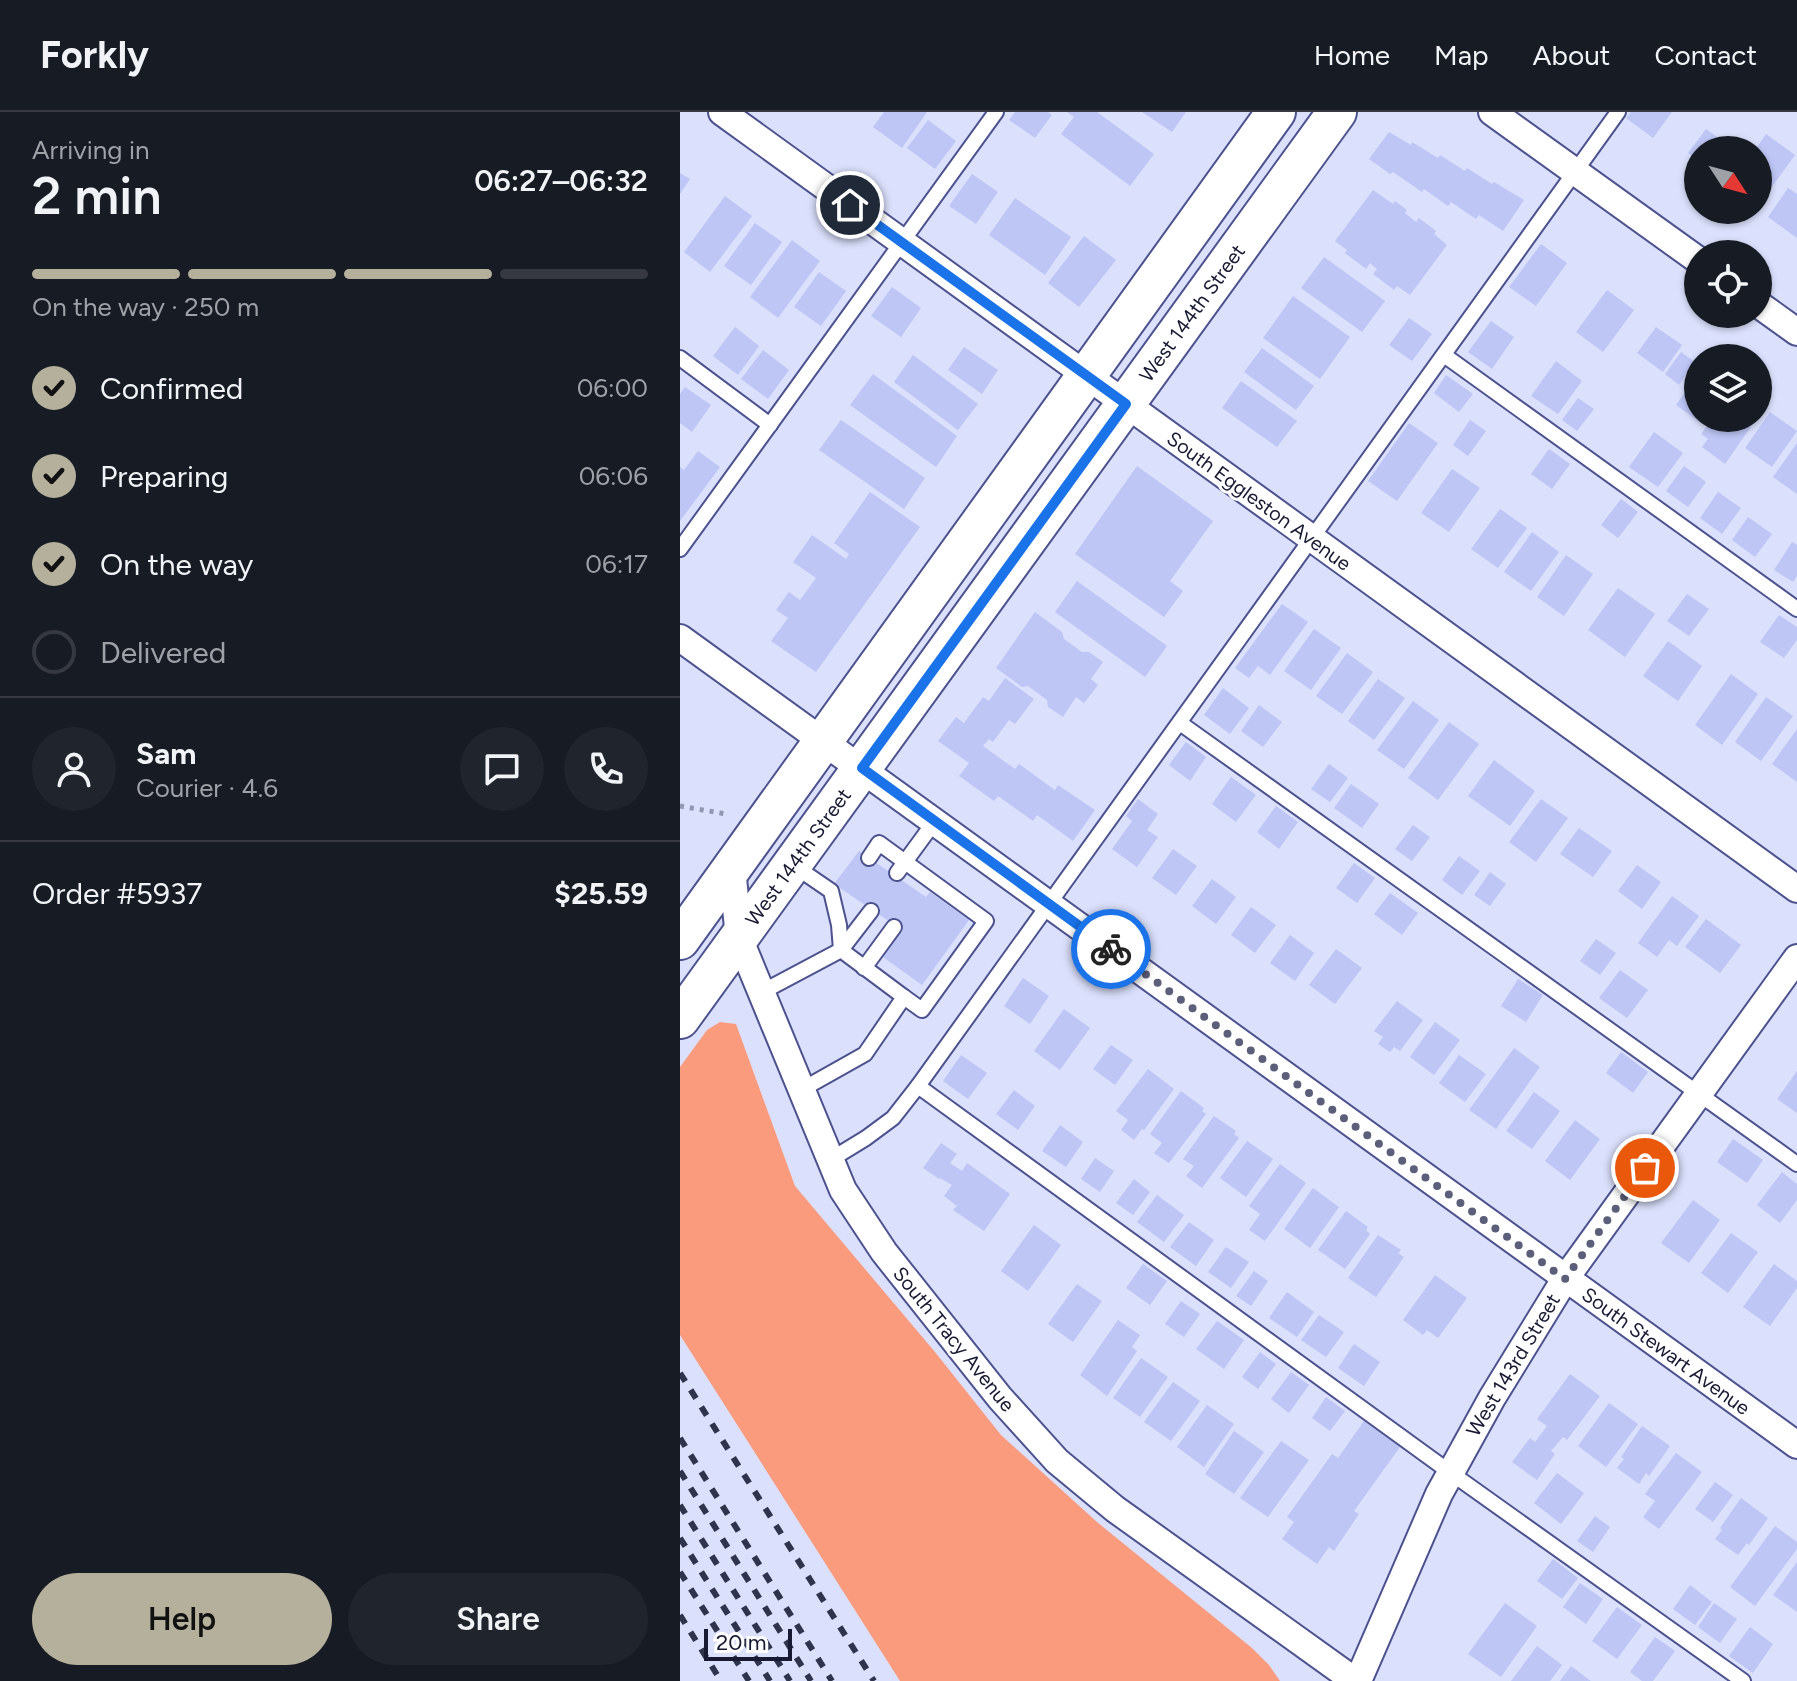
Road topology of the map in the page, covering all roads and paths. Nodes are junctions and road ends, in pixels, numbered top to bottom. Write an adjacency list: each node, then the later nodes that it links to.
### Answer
1 (722, 112): 8 (street, South Eggleston Avenue)
2 (996, 112): 8 (lane)
3 (1276, 112): 14 (street)
4 (1337, 112): 15 (street, West 144th Street)
5 (1492, 112): 7 (street)
6 (1618, 112): 7 (lane)
7 (1576, 172): 9 (street); 12 (lane)
8 (902, 242): 14 (street, South Eggleston Avenue); 16 (lane)
9 (1684, 250)
10 (1772, 314): 11 (street)
11 (1797, 332)
12 (1444, 355): 17 (lane); 19 (lane)
13 (680, 358): 16 (lane)
14 (1086, 375): 15 (street, South Eggleston Avenue); 22 (street)
15 (1126, 404): 17 (street, South Eggleston Avenue); 23 (street, West 144th Street)
16 (770, 425): 18 (lane)
17 (1312, 538): 21 (lane); 32 (street, South Eggleston Avenue)
18 (680, 549)
19 (1797, 609)
20 (680, 638): 22 (street, South Stewart Avenue)
21 (1180, 723): 35 (lane); 49 (lane)
22 (824, 740): 23 (street, South Stewart Avenue); 29 (street)
23 (862, 768): 26 (street, South Stewart Avenue); 28 (street, West 144th Street)
24 (680, 806): 25 (path)
25 (726, 814)
26 (935, 821): 30 (lane); 35 (street, South Stewart Avenue)
27 (869, 858): 30 (lane)
28 (793, 864): 36 (lane); 39 (street, West 144th Street)
29 (732, 868): 39 (street, South Tracy Avenue); 40 (street)
30 (901, 868): 31 (lane)
31 (929, 879): 34 (lane); 45 (lane)
32 (1797, 889)
33 (845, 891): 36 (lane)
34 (919, 893)
35 (1049, 904): 47 (lane); 52 (street, South Stewart Avenue)
36 (834, 905): 41 (lane)
37 (871, 911): 41 (lane)
38 (894, 927): 43 (lane)
39 (739, 938): 44 (street, South Tracy Avenue); 46 (street, West 144th Street)
40 (680, 940)
41 (841, 950): 43 (lane); 44 (lane)
42 (1797, 958): 49 (street, West 143rd Street)
43 (864, 968): 45 (lane)
44 (762, 992): 48 (street, South Tracy Avenue)
45 (904, 997): 48 (lane)
46 (680, 1019)
47 (918, 1086): 50 (lane); 54 (lane)
48 (801, 1090): 50 (street, South Tracy Avenue)
49 (1699, 1093): 51 (lane); 52 (street, West 143rd Street)
50 (830, 1160): 55 (street, South Tracy Avenue)
51 (1797, 1164)
52 (1565, 1279): 53 (street, South Stewart Avenue); 54 (street, West 143rd Street)
53 (1797, 1445)
54 (1451, 1473): 55 (street, West 143rd Street); 56 (lane)
55 (1356, 1681)
56 (1743, 1681)

